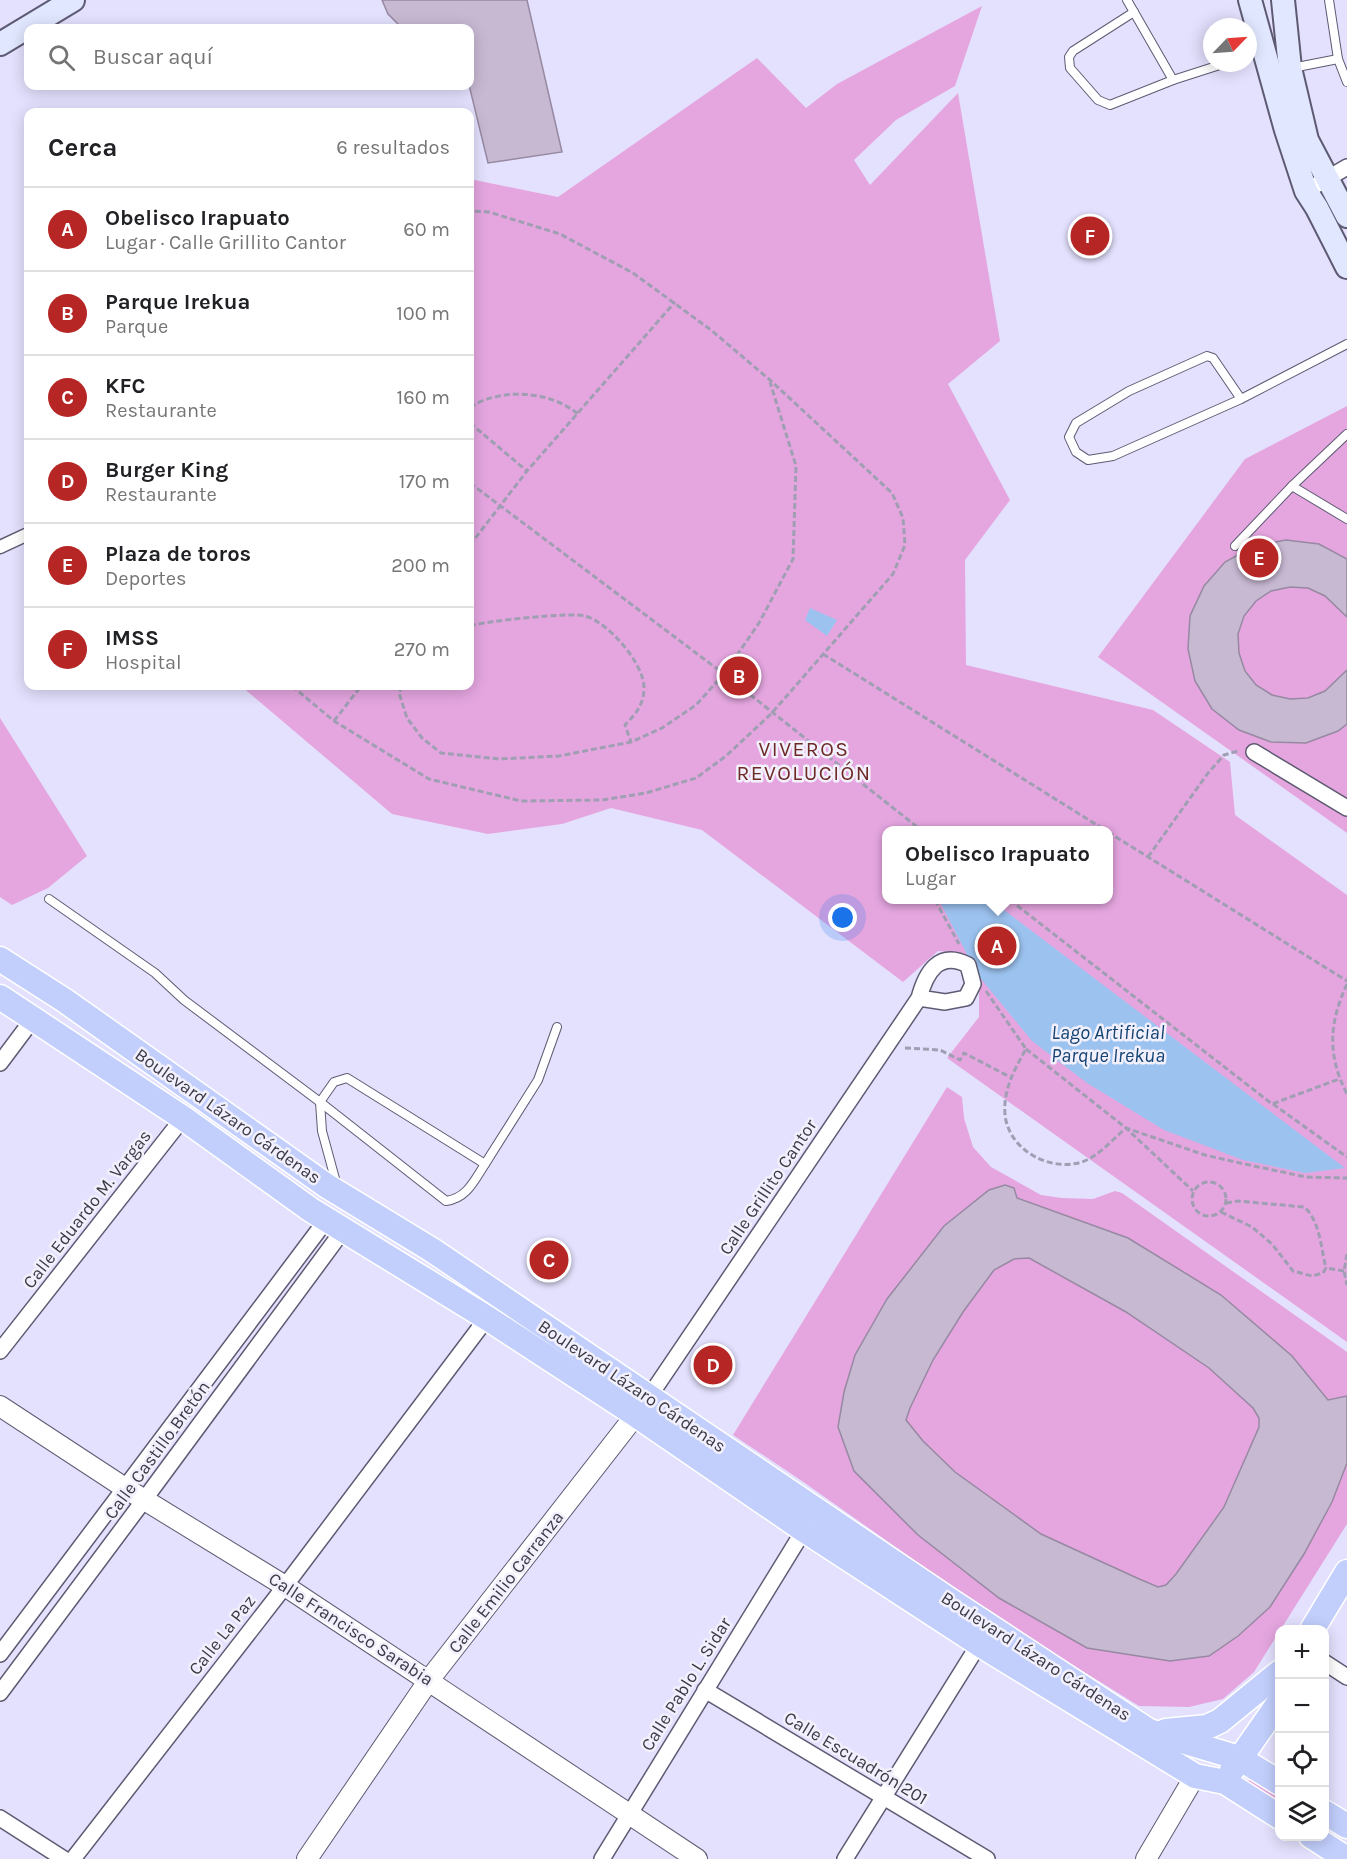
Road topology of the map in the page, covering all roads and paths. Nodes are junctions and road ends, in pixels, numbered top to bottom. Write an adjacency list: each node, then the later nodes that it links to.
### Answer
1 (73, 0): 7 (main road)
2 (1127, 0): 6 (lane)
3 (1250, 0): 16 (main road)
4 (1284, 0): 11 (main road)
5 (1329, 0): 10 (lane)
6 (1134, 12): 13 (lane); 13 (lane)
7 (33, 24)
8 (24, 30): 9 (main road)
9 (0, 44)
10 (1338, 59): 11 (lane); 14 (lane)
11 (1290, 68): 15 (main road)
12 (1203, 70): 13 (lane)
13 (1173, 80)
14 (1347, 82)
15 (1337, 172): 16 (street); 18 (main road)
16 (1306, 191): 19 (main road)
17 (474, 211): 20 (path)
18 (1347, 216)
19 (1347, 267)
20 (675, 302): 22 (path); 25 (path)
21 (1347, 344): 23 (lane)
22 (770, 380): 38 (path); 39 (path)
23 (1241, 399): 23 (lane)
24 (474, 404): 25 (path)
25 (578, 414): 28 (path)
26 (474, 426): 28 (path)
27 (1346, 437): 30 (lane)
28 (527, 471): 31 (path)
29 (474, 486): 31 (path)
30 (1292, 486): 32 (lane); 35 (lane)
31 (499, 506): 34 (path); 39 (path)
32 (1347, 519)
33 (24, 536): 36 (street)
34 (474, 540)
35 (1235, 546)
36 (0, 547)
37 (474, 626): 45 (path)
38 (823, 654): 43 (path); 49 (path)
39 (724, 674): 43 (path); 45 (path)
40 (297, 690): 44 (path)
41 (358, 690): 44 (path)
42 (400, 690): 45 (path)
43 (771, 714): 44 (path); 48 (path)
44 (334, 721)
45 (631, 742)
46 (1254, 752): 47 (street); 51 (path)
47 (1347, 808)
48 (912, 826)
49 (1099, 826)
50 (1113, 835): 51 (path)
51 (1148, 857): 58 (path)
52 (49, 899): 69 (lane)
53 (937, 904): 55 (path)
54 (1015, 904): 70 (path)
55 (960, 946)
56 (0, 959): 77 (main road, Boulevard Lázaro Cárdenas)
57 (981, 983): 64 (path)
58 (1347, 983): 67 (path)
59 (0, 997): 61 (main road, Boulevard Lázaro Cárdenas)
60 (919, 998): 63 (street, Calle Grillito Cantor)
61 (33, 1019): 65 (street); 71 (main road, Boulevard Lázaro Cárdenas)
62 (557, 1027): 74 (lane)
63 (890, 1041): 66 (path); 88 (street, Calle Grillito Cantor)
64 (1026, 1049): 66 (path); 72 (path)
65 (0, 1063)
66 (1010, 1077): 72 (path)
67 (1339, 1079): 68 (path); 70 (path)
68 (1347, 1094)
69 (320, 1102): 74 (lane); 74 (lane); 77 (lane)
70 (1272, 1104): 73 (path)
71 (183, 1118): 80 (main road, Boulevard Lázaro Cárdenas); 86 (street, Calle Eduardo M. Vargas)
72 (1126, 1128): 75 (path); 76 (path)
73 (1347, 1157)
74 (485, 1164)
75 (1347, 1178)
76 (1193, 1191): 78 (path); 79 (path)
77 (339, 1193): 88 (main road, Boulevard Lázaro Cárdenas)
78 (1226, 1203): 79 (path); 82 (path)
79 (1221, 1212): 82 (path)
80 (335, 1224): 85 (main road, Boulevard Lázaro Cárdenas); 89 (street, Calle Castillo Bretón); 90 (street, Calle Castillo Bretón)
81 (1347, 1254): 83 (path)
82 (1326, 1268): 83 (path)
83 (1344, 1271): 84 (path)
84 (1347, 1285)
85 (487, 1318): 88 (main road, Boulevard Lázaro Cárdenas); 93 (street, Calle La Paz)
86 (0, 1351)
87 (0, 1406): 89 (street, Calle Francisco Sarabia)
88 (642, 1406): 91 (main road, Boulevard Lázaro Cárdenas); 103 (street, Calle Emilio Carranza); 107 (main road, Boulevard Lázaro Cárdenas)
89 (125, 1488): 90 (street, Calle Francisco Sarabia); 98 (street, Calle Castillo Bretón)
90 (144, 1500): 93 (street, Calle Francisco Sarabia); 105 (street, Calle Castillo Bretón)
91 (804, 1530): 97 (main road, Boulevard Lázaro Cárdenas); 104 (street, Calle Pablo L. Sidar)
92 (1347, 1572): 95 (main road)
93 (285, 1586): 103 (street, Calle Francisco Sarabia); 121 (street, Calle La Paz)
94 (1347, 1603): 96 (main road)
95 (1314, 1625)
96 (1329, 1630)
97 (979, 1644): 110 (main road, Boulevard Lázaro Cárdenas); 113 (street)
98 (0, 1654)
99 (1329, 1665): 100 (street)
100 (1347, 1677)
101 (1275, 1678): 107 (main road)
102 (1276, 1679): 108 (main road)
103 (429, 1680): 114 (street, Calle Francisco Sarabia); 122 (street, Calle Emilio Carranza)
104 (705, 1690): 113 (street, Calle Escuadrón 201); 114 (street, Calle Pablo L. Sidar)
105 (0, 1693)
106 (1275, 1708): 109 (main road)
107 (1149, 1731): 108 (main road, Boulevard Lázaro Cárdenas)
108 (1215, 1752): 109 (main road, Boulevard Lázaro Cárdenas); 110 (main road)
109 (1239, 1758): 111 (main road, Boulevard Lázaro Cárdenas); 112 (main road)
110 (1195, 1776): 112 (main road, Boulevard Lázaro Cárdenas); 127 (street)
111 (1275, 1780)
112 (1225, 1782): 115 (main road, Boulevard Lázaro Cárdenas)
113 (884, 1797): 125 (street); 126 (street, Calle Escuadrón 201)
114 (629, 1814): 123 (street, Calle Pablo L. Sidar); 124 (street, Calle Francisco Sarabia)
115 (1275, 1814)
116 (1329, 1815): 118 (main road)
117 (0, 1818): 120 (street)
118 (1347, 1826)
119 (1319, 1841): 128 (main road)
120 (64, 1859)
121 (73, 1859)
122 (307, 1859)
123 (602, 1859)
124 (697, 1859)
125 (845, 1859)
126 (987, 1859)
127 (1146, 1859)
128 (1347, 1859)

